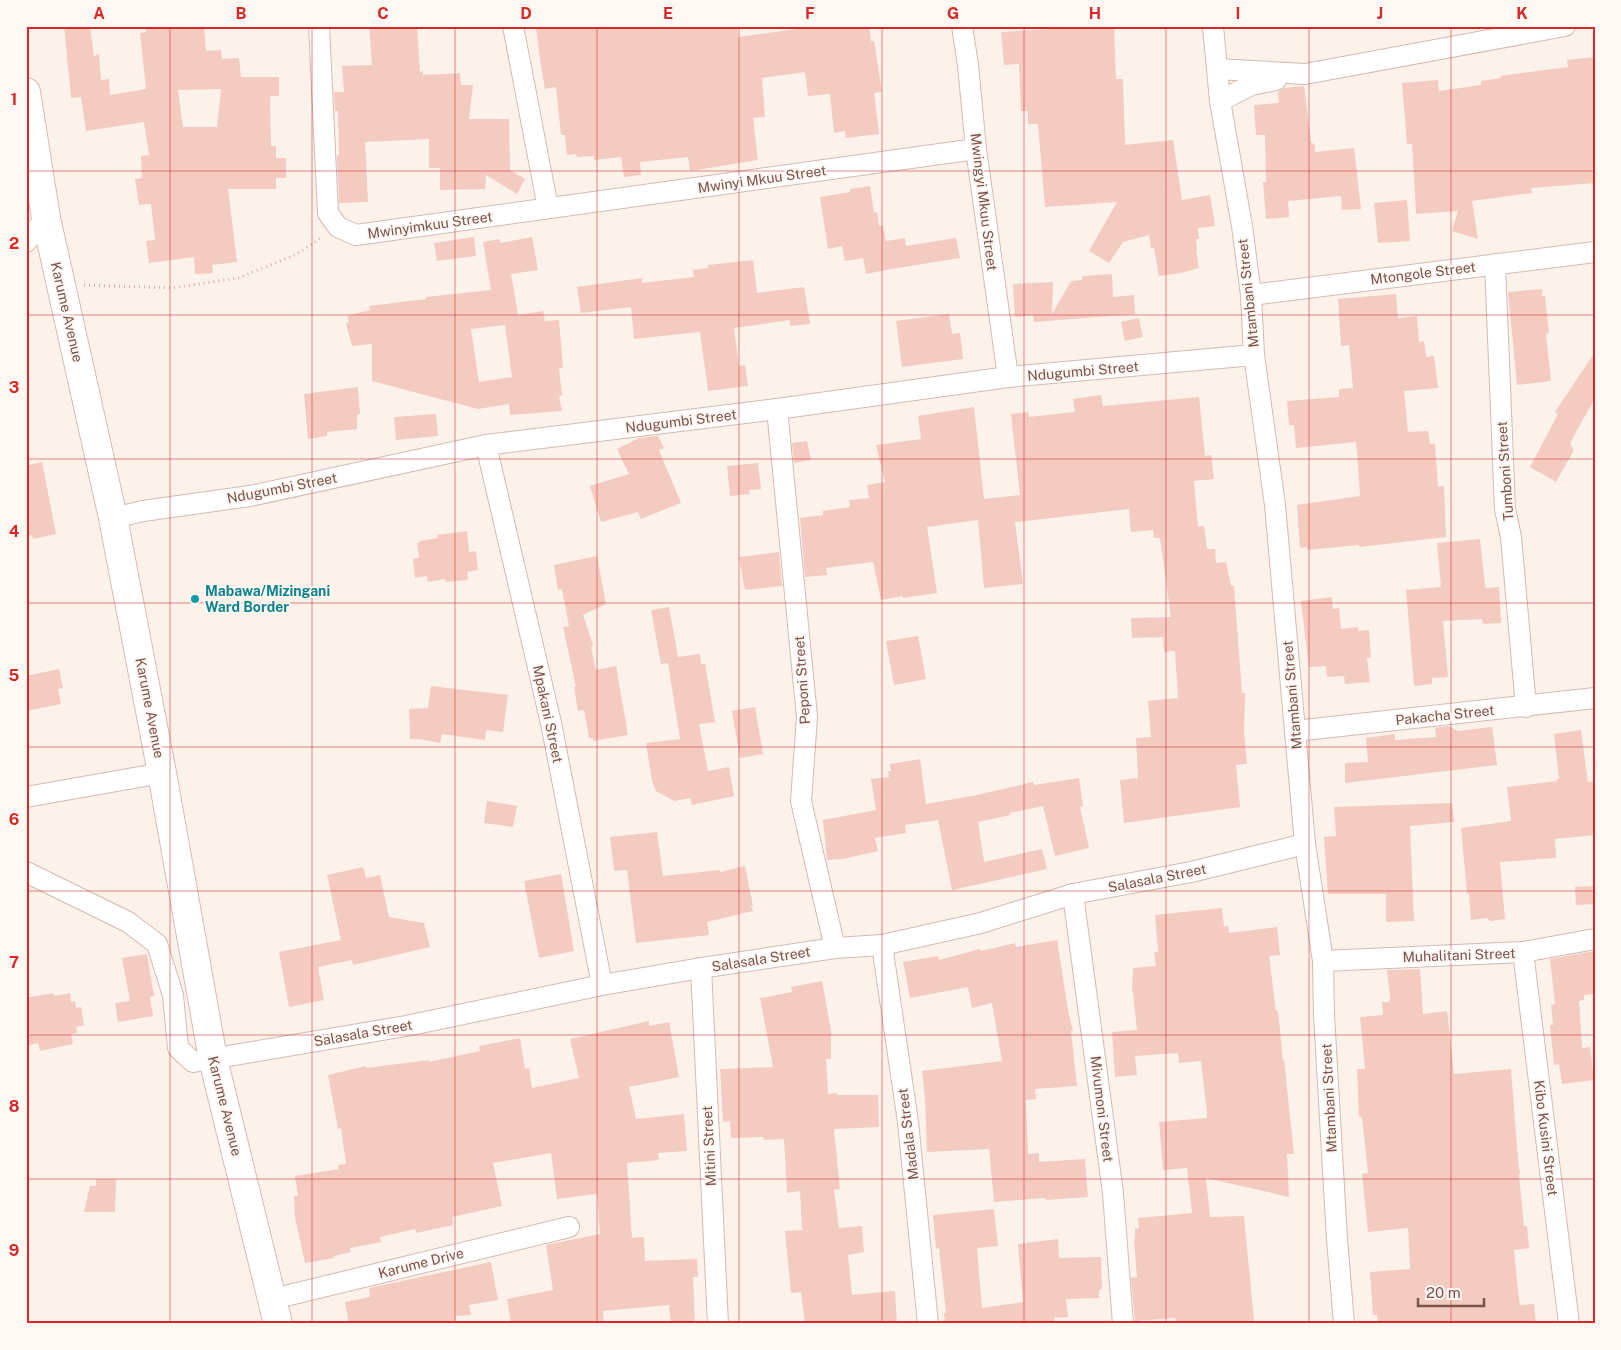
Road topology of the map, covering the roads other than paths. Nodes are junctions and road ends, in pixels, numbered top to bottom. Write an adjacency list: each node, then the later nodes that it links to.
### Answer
1 (319, 26): 11 (street, Mwinyimkuu Street)
2 (513, 26): 11 (street)
3 (962, 26): 10 (street, Mwingyi Mkuu Street)
4 (1213, 26): 6 (street, Mtambani Street)
5 (1565, 26): 7 (street)
6 (1217, 69): 7 (street); 9 (street, Mtambani Street)
7 (1304, 74): 9 (street)
8 (26, 92): 12 (main road, Karume Avenue)
9 (1220, 101): 16 (street, Mtambani Street)
10 (976, 149): 11 (street, Mwinyi Mkuu Street); 18 (street, Mwingyi Mkuu Street)
11 (548, 208)
12 (46, 218): 13 (street); 21 (main road, Karume Avenue)
13 (26, 242)
14 (1595, 252): 15 (street, Mtongole Street)
15 (1495, 264): 16 (street, Mtongole Street); 23 (street, Tumboni Street)
16 (1251, 295): 17 (street, Mtambani Street)
17 (1254, 355): 18 (street, Ndugumbi Street); 24 (street, Mtambani Street)
18 (1008, 377): 19 (street, Ndugumbi Street)
19 (776, 409): 20 (street, Ndugumbi Street); 32 (street, Peponi Street)
20 (486, 445): 21 (street, Ndugumbi Street); 36 (street, Mpakani Street)
21 (113, 518): 25 (main road, Karume Avenue)
22 (1595, 698): 23 (street, Pakacha Street)
23 (1526, 707): 24 (street, Pakacha Street)
24 (1295, 731): 27 (street, Mtambani Street)
25 (162, 772): 26 (street); 37 (main road, Karume Avenue)
26 (26, 797)
27 (1306, 844): 29 (street, Salasala Street); 34 (street, Mtambani Street)
28 (26, 872): 37 (street, Salasala Street)
29 (1073, 894): 31 (street, Salasala Street); 42 (street, Mivumoni Street)
30 (1595, 939): 33 (street, Muhalitani Street)
31 (882, 945): 32 (street, Salasala Street); 41 (street, Madala Street)
32 (835, 948): 35 (street, Salasala Street)
33 (1523, 952): 34 (street, Muhalitani Street); 44 (street, Kibo Kusini Street)
34 (1323, 961): 43 (street, Mtambani Street)
35 (701, 968): 36 (street, Salasala Street); 40 (street, Mitini Street)
36 (602, 985): 37 (street, Salasala Street)
37 (213, 1059): 39 (main road, Karume Avenue)
38 (569, 1227): 39 (street, Karume Drive)
39 (275, 1312)
40 (718, 1324)
41 (928, 1324)
42 (1123, 1324)
43 (1344, 1324)
44 (1569, 1324)

